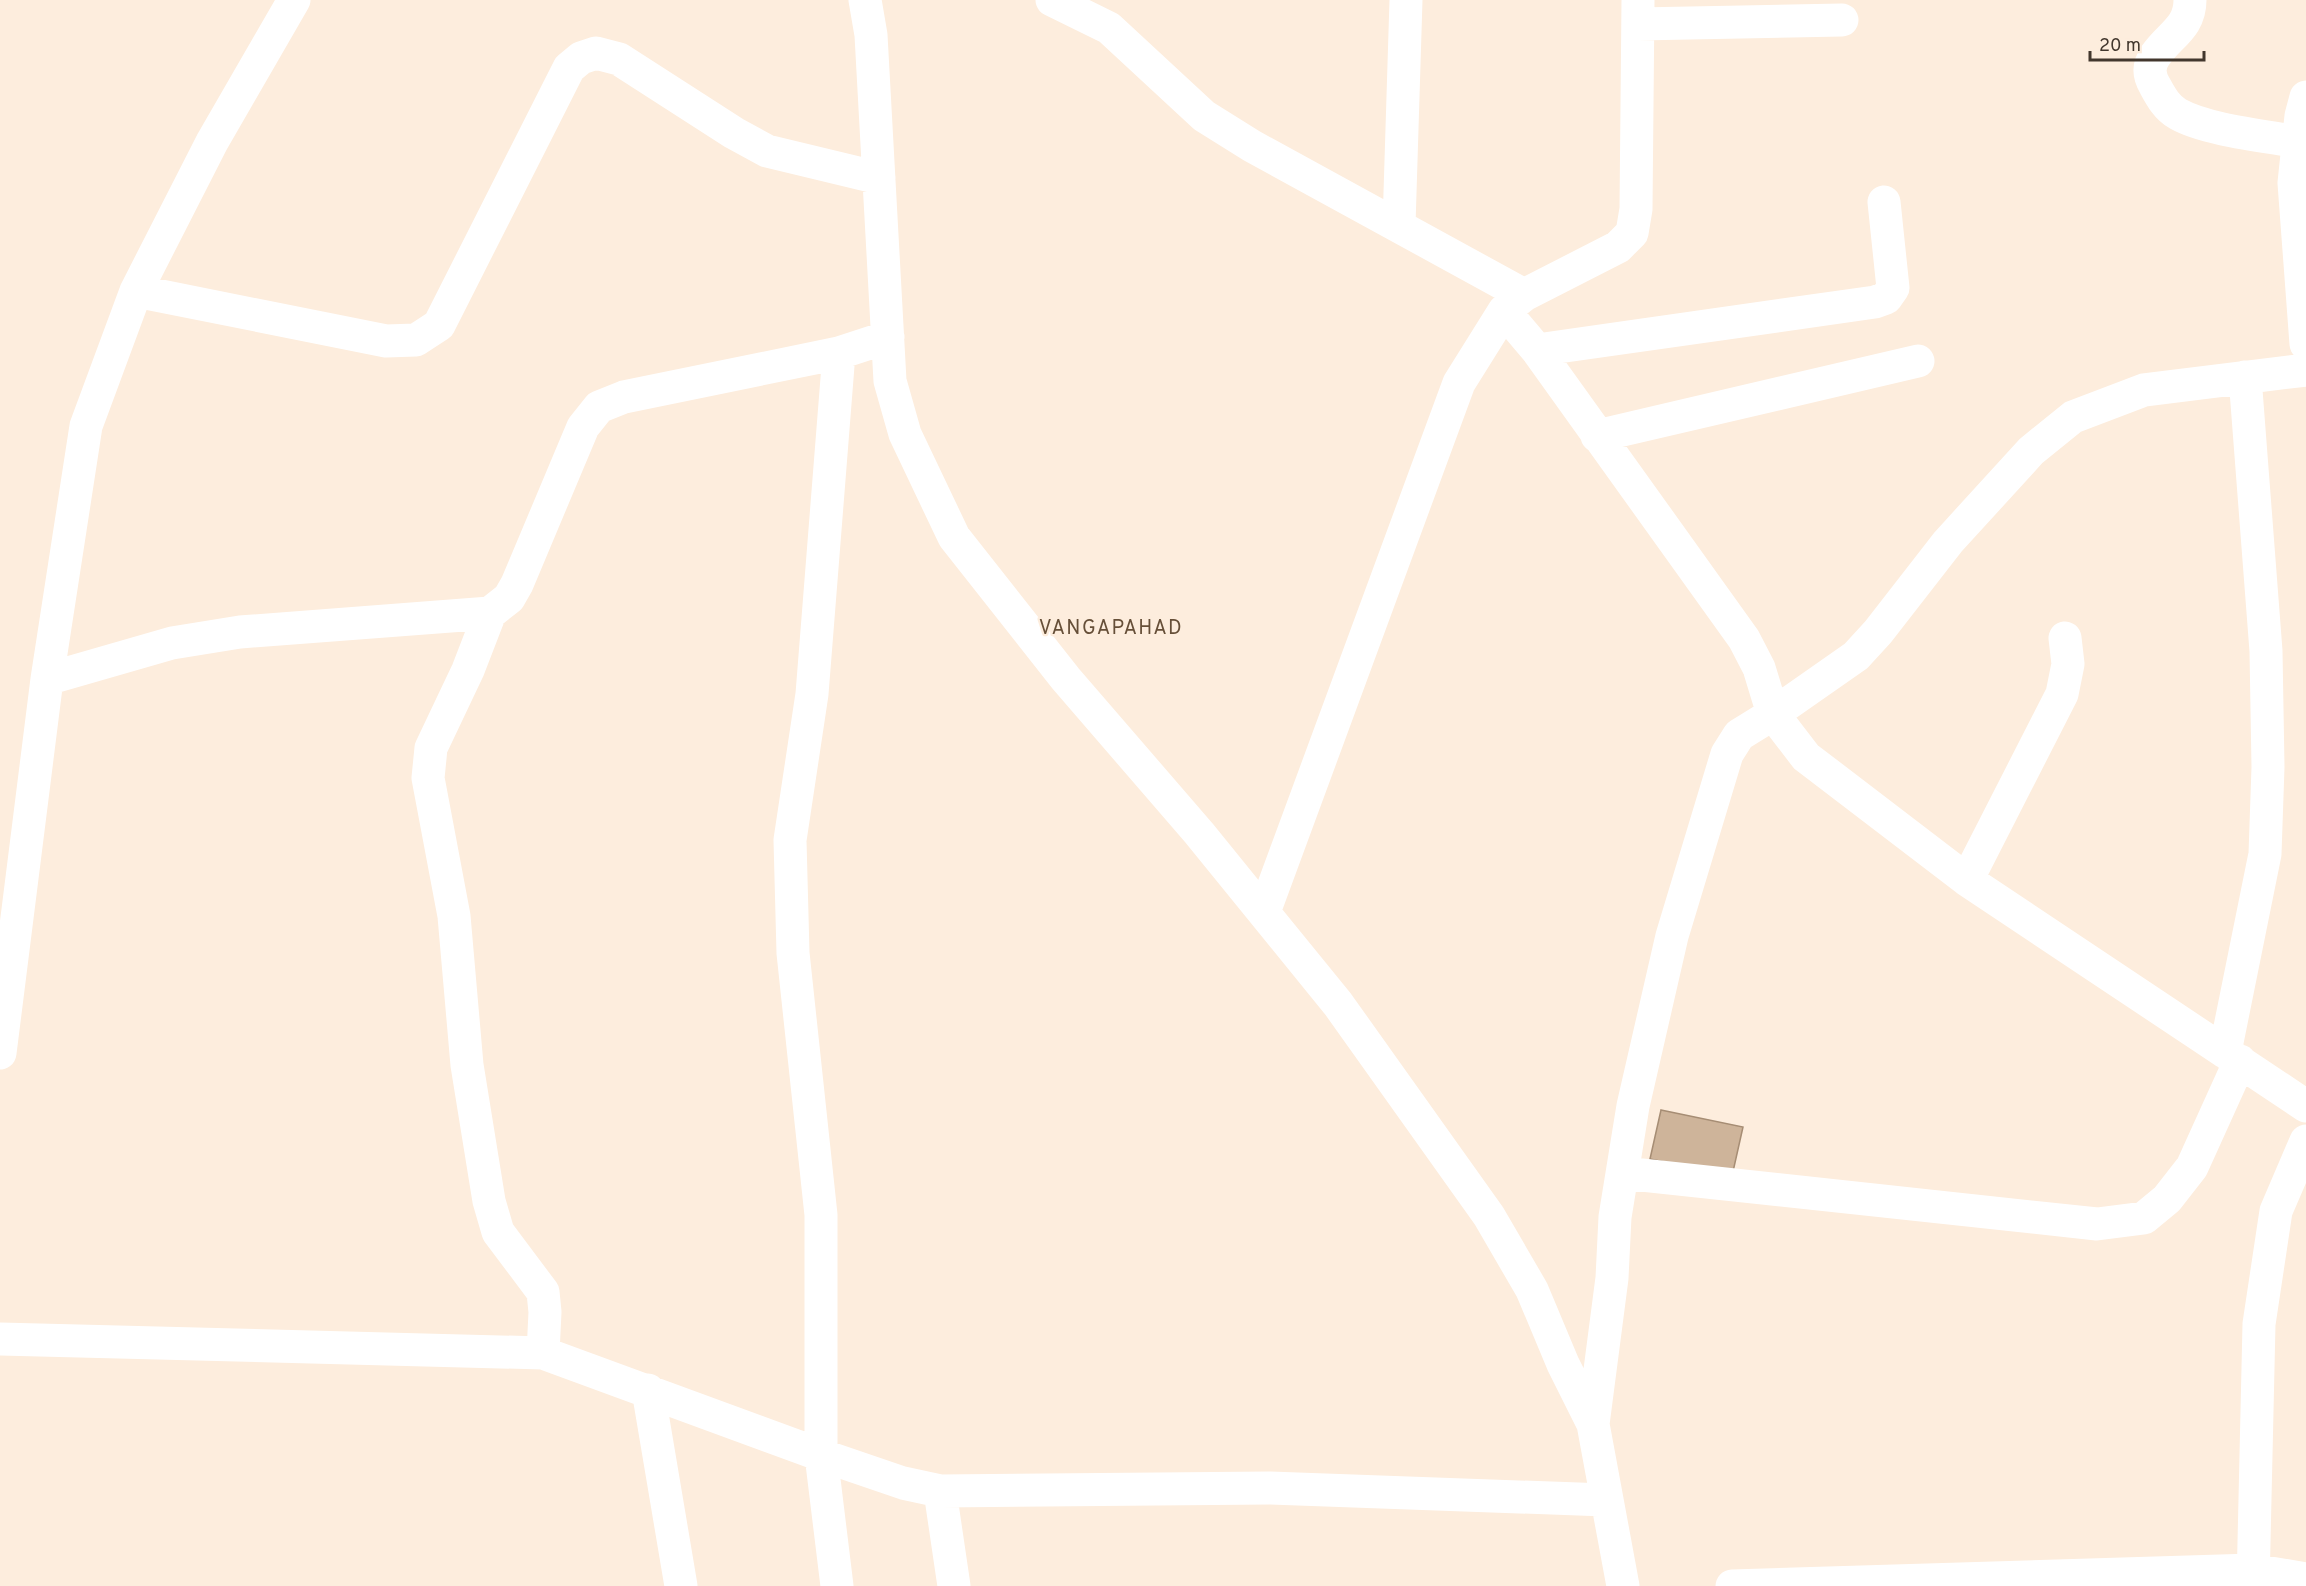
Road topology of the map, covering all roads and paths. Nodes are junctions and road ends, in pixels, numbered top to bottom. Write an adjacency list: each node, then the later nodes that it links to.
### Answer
1 (294, 0): 14 (street)
2 (865, 0): 11 (street)
3 (1052, 0): 7 (street)
4 (1406, 0): 13 (street)
5 (2190, 0): 10 (street)
6 (1638, 12): 8 (street); 15 (street)
7 (1111, 14): 13 (street)
8 (1842, 20)
9 (2306, 97): 10 (street)
10 (2299, 142): 17 (street)
11 (879, 178): 14 (street); 16 (street)
12 (1884, 202): 18 (street)
13 (1399, 225): 15 (street)
14 (136, 291): 26 (street)
15 (1514, 303): 18 (street); 29 (street)
16 (888, 337): 19 (street); 29 (street)
17 (2306, 344)
18 (1537, 350): 23 (street)
19 (839, 353): 24 (street); 39 (street)
20 (1918, 361): 23 (street)
21 (2306, 370): 22 (street)
22 (2246, 378): 27 (street); 31 (street)
23 (1597, 436): 27 (street)
24 (490, 613): 26 (street); 36 (street)
25 (2065, 638): 28 (street)
26 (47, 679): 30 (street)
27 (1773, 714): 28 (street); 34 (street)
28 (1967, 880): 31 (street)
29 (1264, 912): 38 (street)
30 (0, 1053)
31 (2233, 1056): 32 (street); 34 (street)
32 (2306, 1106)
33 (2306, 1141): 42 (street)
34 (1623, 1173): 38 (street)
35 (0, 1339): 36 (street)
36 (543, 1353): 37 (street)
37 (648, 1390): 39 (street); 44 (street)
38 (1593, 1424): 41 (street)
39 (821, 1455): 40 (street); 45 (street)
40 (940, 1491): 41 (street); 46 (street)
41 (1606, 1500): 47 (street)
42 (2253, 1578): 43 (street); 48 (street)
43 (2306, 1579)
44 (681, 1586)
45 (837, 1586)
46 (954, 1586)
47 (1623, 1586)
48 (1732, 1586)

